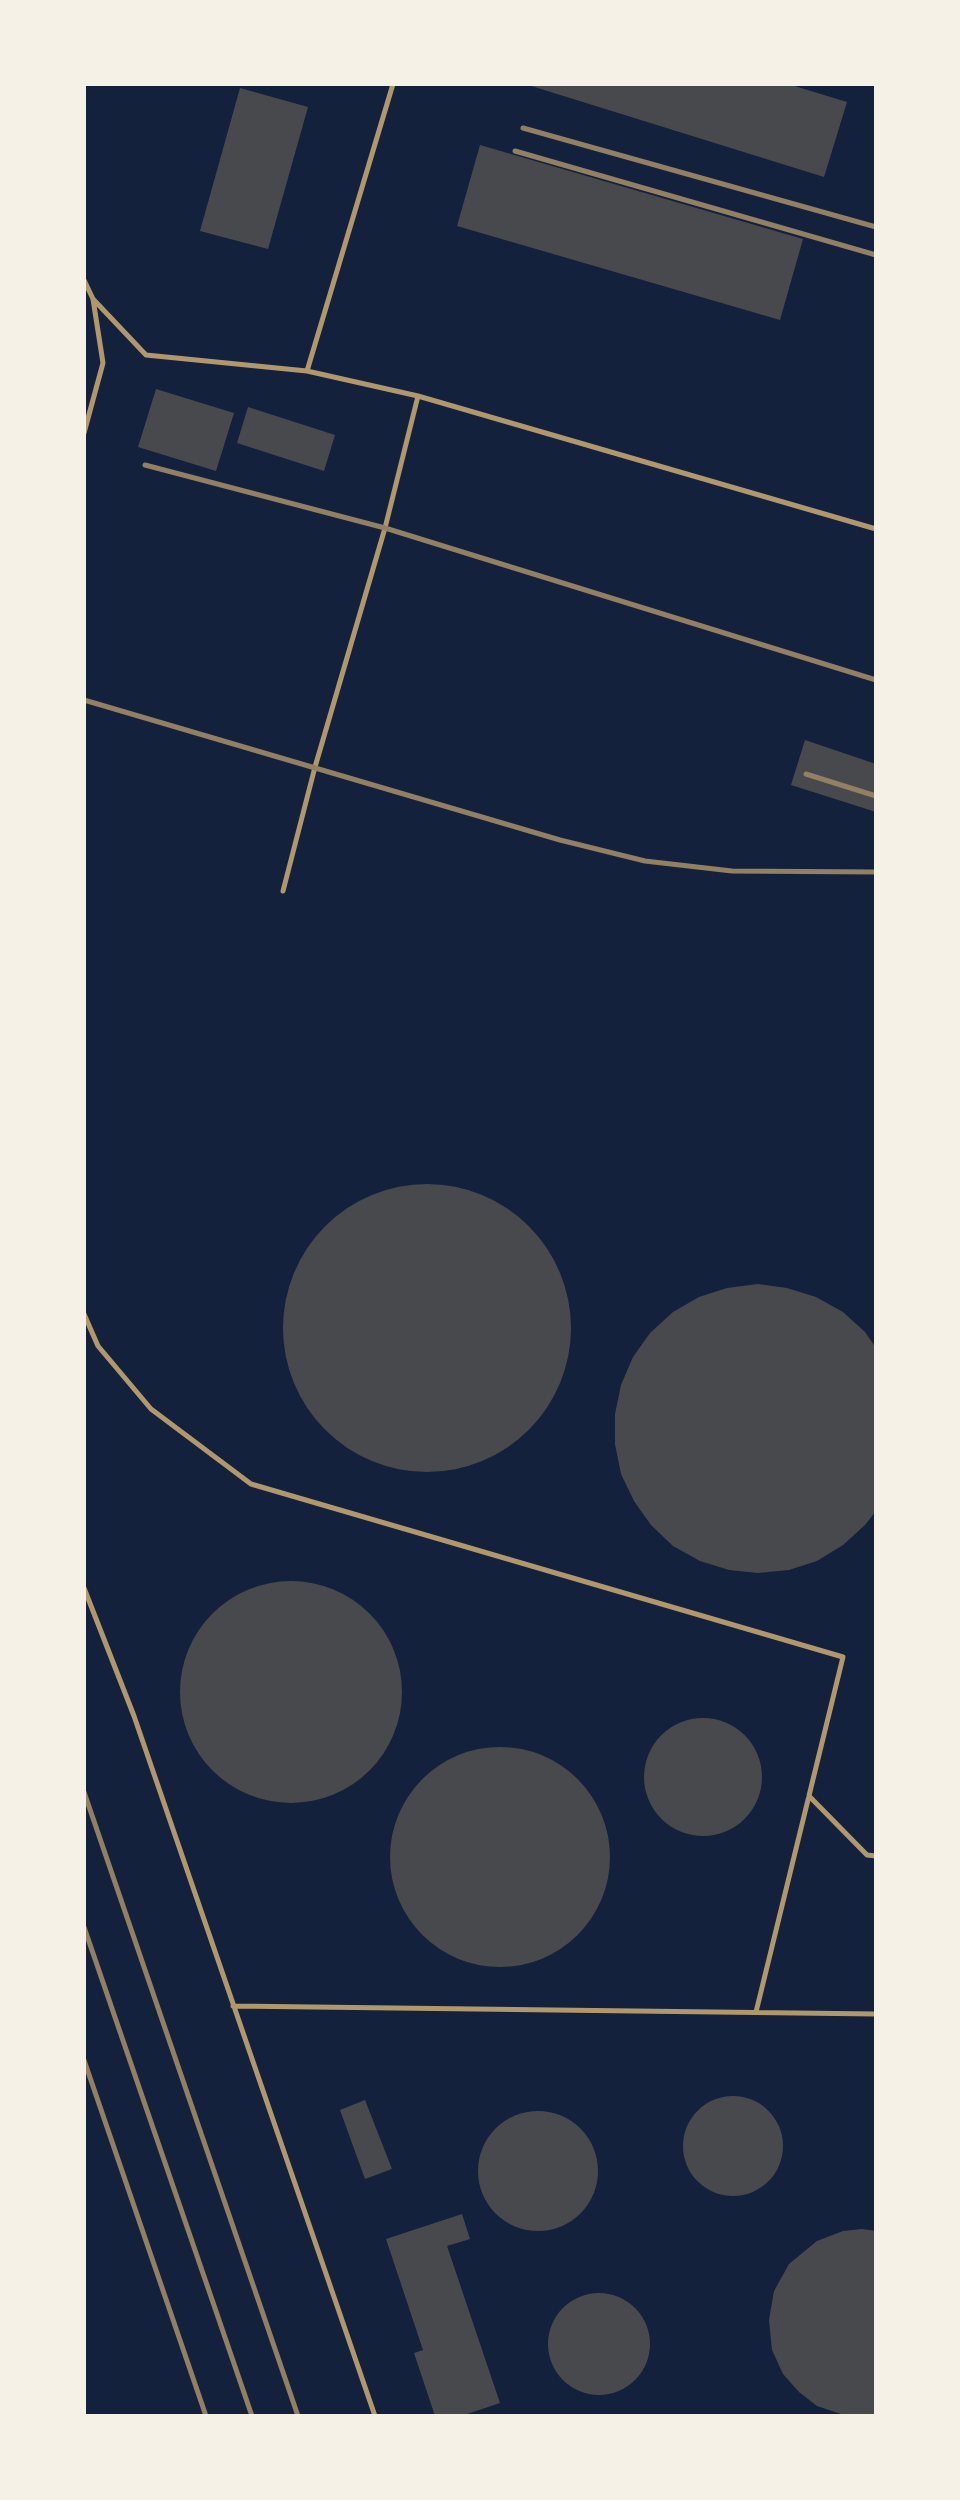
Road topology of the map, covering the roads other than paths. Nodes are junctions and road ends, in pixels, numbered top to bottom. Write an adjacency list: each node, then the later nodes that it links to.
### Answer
1 (393, 84): 4 (lane)
2 (84, 280): 3 (lane)
3 (93, 299): 4 (lane); 6 (lane)
4 (307, 371): 5 (lane)
5 (418, 396): 7 (lane); 8 (lane)
6 (84, 433)
7 (876, 529)
8 (283, 891)
9 (84, 1314): 11 (lane)
10 (84, 1588): 13 (lane)
11 (809, 1796): 12 (lane); 14 (lane)
12 (876, 1856)
13 (233, 2006): 14 (lane); 16 (lane)
14 (756, 2012): 15 (lane)
15 (876, 2014)
16 (375, 2416)

